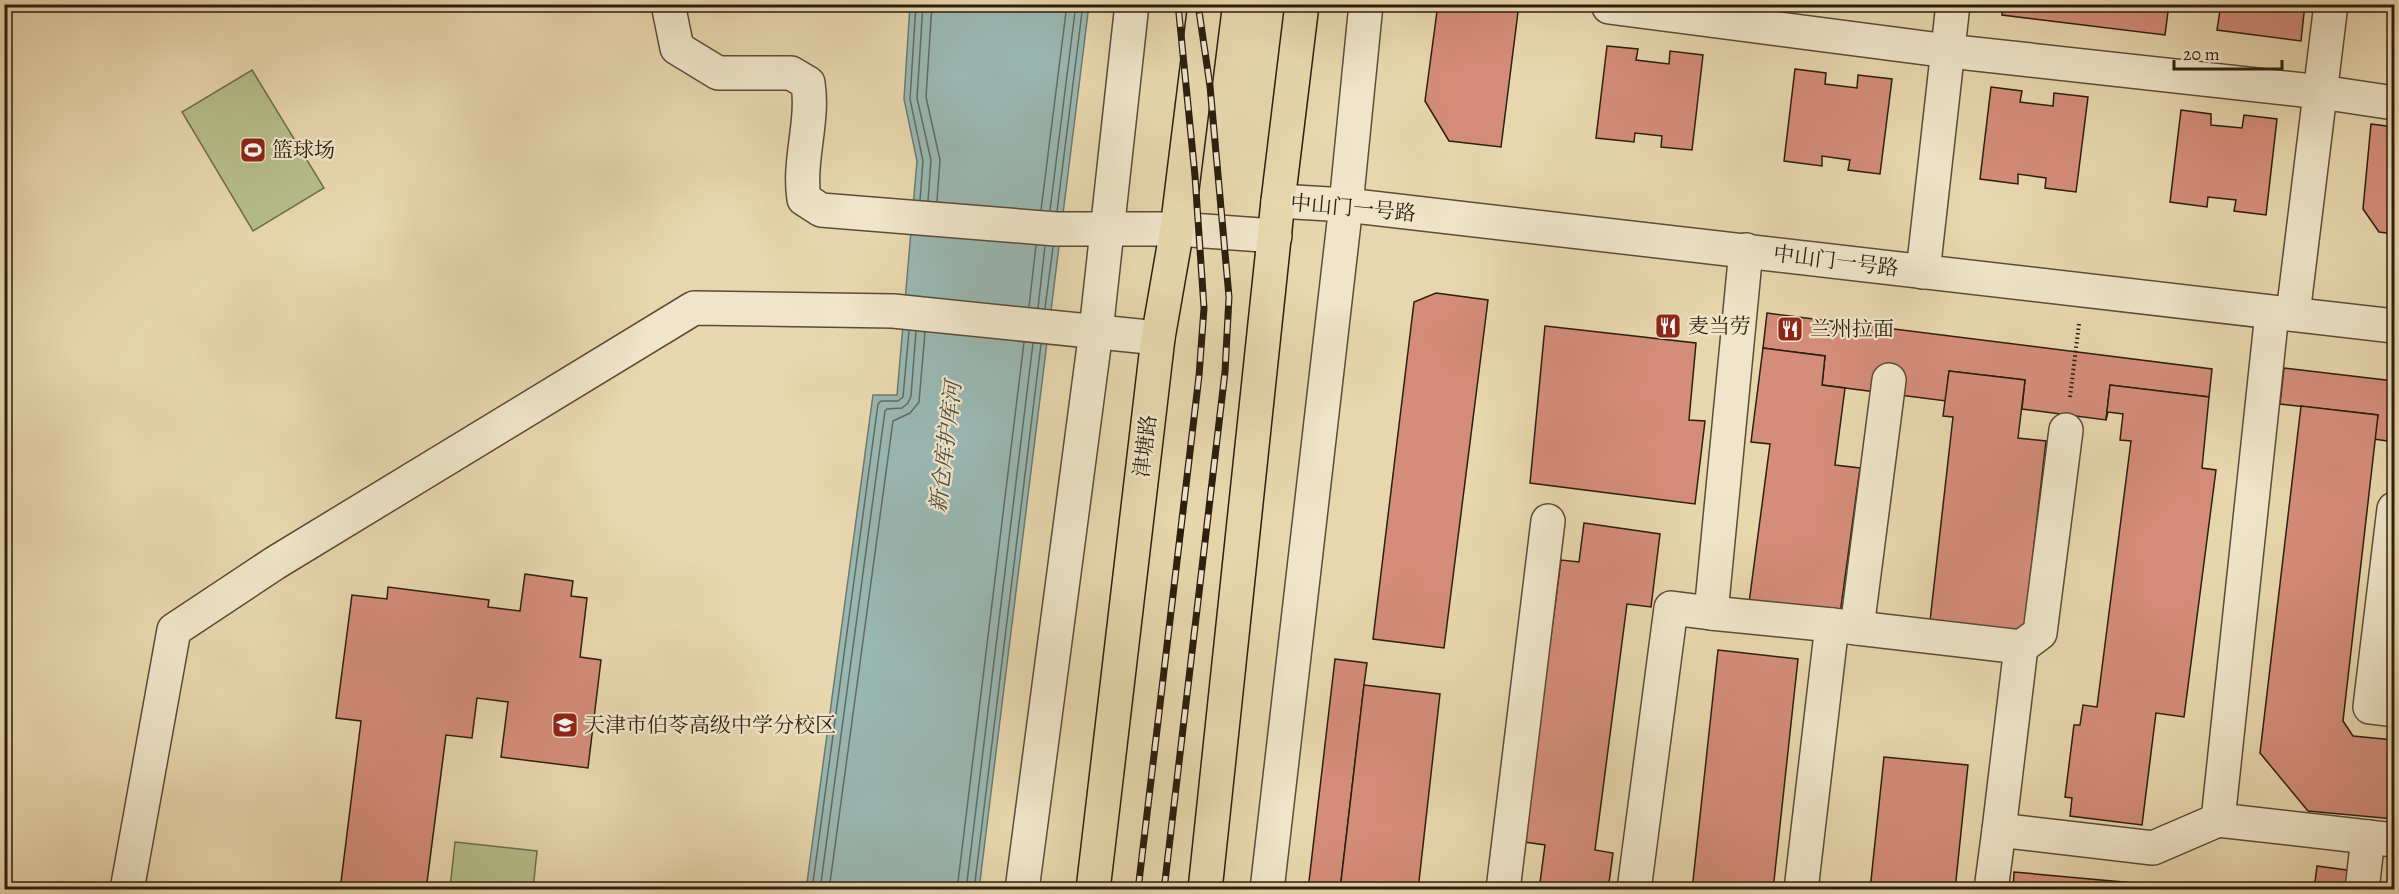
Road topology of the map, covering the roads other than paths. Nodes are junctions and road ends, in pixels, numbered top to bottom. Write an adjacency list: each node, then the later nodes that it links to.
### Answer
1 (668, 4): 14 (street)
2 (1132, 4): 14 (street)
3 (1205, 4): 15 (main road, 津塘路)
4 (1302, 4): 12 (main road)
5 (1366, 4): 13 (street)
6 (1953, 4): 9 (street)
7 (2331, 4): 10 (street)
8 (1609, 7): 9 (street)
9 (1948, 51): 10 (street); 18 (street)
10 (2321, 92): 11 (street); 19 (street)
11 (2394, 103)
12 (1278, 201): 13 (street, 中山门一号路); 16 (main road)
13 (1346, 205): 17 (street, 中山门一号路); 38 (street)
14 (1106, 228): 15 (street); 21 (street)
15 (1177, 229): 16 (street); 22 (main road, 津塘路)
16 (1275, 236): 37 (main road)
17 (1746, 250): 18 (street, 中山门一号路); 27 (street)
18 (1923, 272): 19 (street, 中山门一号路)
19 (2283, 313): 20 (street, 中山门一号路); 31 (street)
20 (2394, 326)
21 (1096, 331): 22 (street); 34 (street); 35 (street)
22 (1158, 338): 36 (main road, 津塘路)
23 (1889, 380): 28 (street)
24 (2066, 430): 29 (street)
25 (2394, 509): 30 (street)
26 (1548, 521): 39 (street)
27 (1712, 614): 28 (street); 40 (street)
28 (1844, 626): 29 (street); 41 (street)
29 (2021, 647): 32 (street)
30 (2394, 710)
31 (2218, 820): 32 (street); 33 (street)
32 (1999, 830): 42 (street)
33 (2381, 838): 43 (street)
34 (127, 890)
35 (1023, 890)
36 (1093, 890)
37 (1205, 890)
38 (1268, 890)
39 (1503, 890)
40 (1634, 890)
41 (1801, 890)
42 (1991, 890)
43 (2362, 890)

